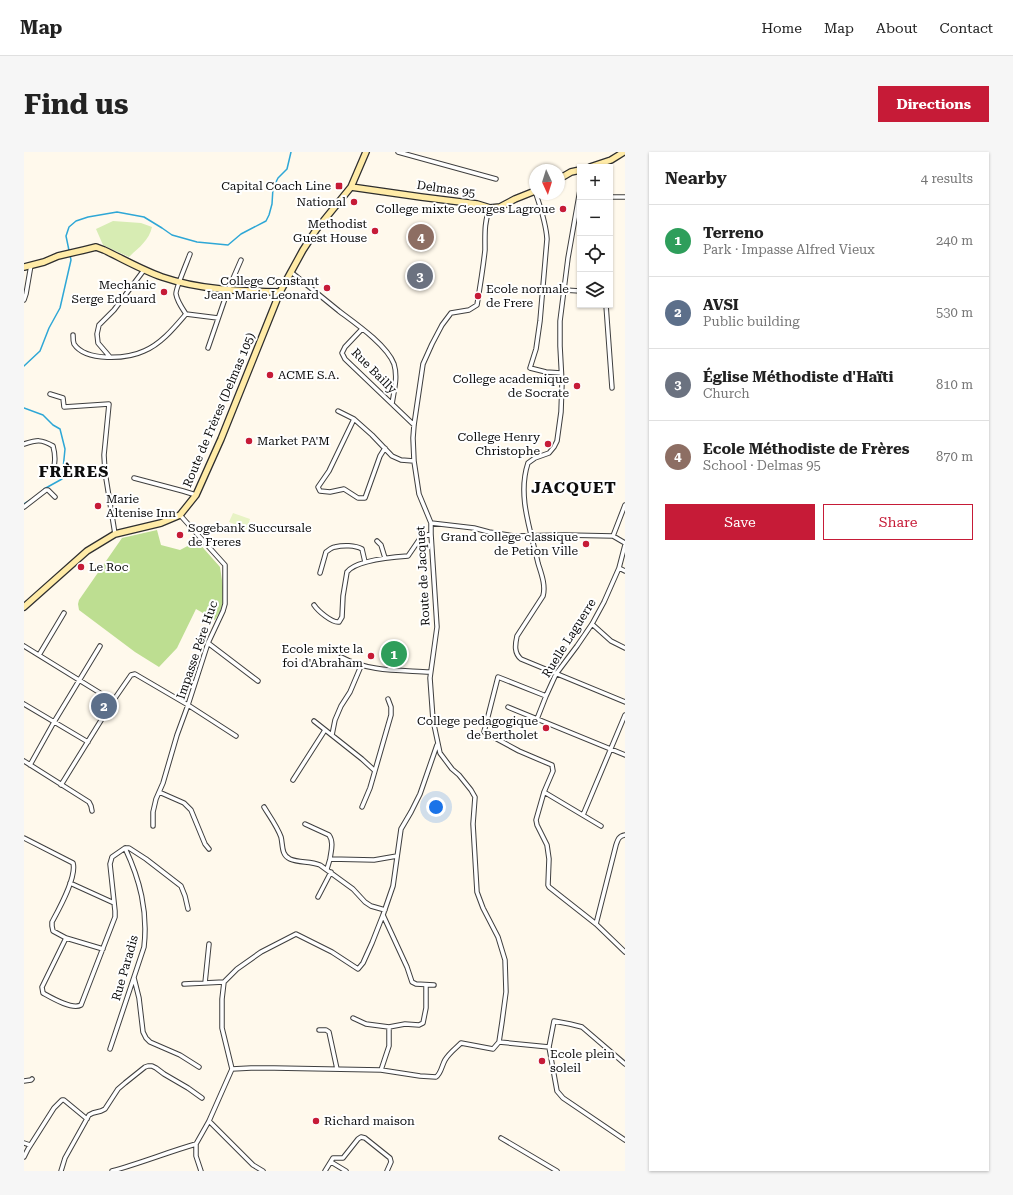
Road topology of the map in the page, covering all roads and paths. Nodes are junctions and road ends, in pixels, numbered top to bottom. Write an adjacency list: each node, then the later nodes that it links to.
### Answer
1 (366, 152): 8 (main road, Route de Frères (Delmas 105))
2 (398, 152): 7 (street)
3 (624, 152): 4 (main road)
4 (599, 164)
5 (577, 171): 6 (main road)
6 (565, 176)
7 (496, 179)
8 (350, 187): 14 (main road, Delmas 95); 20 (main road, Route de Frères (Delmas 105))
9 (529, 194): 14 (main road, Delmas 95)
10 (613, 197): 11 (street)
11 (625, 197)
12 (538, 200): 34 (street)
13 (578, 200): 23 (street)
14 (490, 208): 40 (street, Route de Jacquet)
15 (190, 254): 21 (street)
16 (241, 260): 22 (street)
17 (31, 265): 18 (main road); 19 (main road); 26 (street)
18 (24, 266)
19 (144, 270): 21 (main road); 33 (street)
20 (291, 272): 24 (main road, Route de Frères (Delmas 105)); 30 (street)
21 (179, 282): 22 (main road); 28 (street)
22 (228, 290): 24 (main road); 29 (street)
23 (564, 290): 25 (street); 34 (street)
24 (280, 292): 46 (main road, Route de Frères (Delmas 105))
25 (577, 292)
26 (24, 300)
27 (606, 308): 35 (street)
28 (186, 314): 29 (street); 33 (street)
29 (218, 318): 32 (street)
30 (362, 329): 37 (street); 37 (street, Rue Bailly)
31 (73, 335): 33 (street)
32 (208, 348)
33 (110, 357)
34 (561, 373): 54 (street)
35 (612, 388)
36 (50, 394): 52 (street)
37 (392, 404): 40 (street, Rue Bailly)
38 (338, 411): 39 (street)
39 (354, 420): 42 (street); 42 (street)
40 (414, 426): 43 (street, Route de Jacquet)
41 (24, 444): 44 (street)
42 (385, 448): 43 (street)
43 (414, 461): 51 (street, Route de Jacquet)
44 (52, 475)
45 (134, 478): 46 (street)
46 (196, 495): 50 (main road, Route de Frères (Delmas 105))
47 (55, 497): 49 (street)
48 (625, 506): 55 (street)
49 (24, 507)
50 (180, 515): 52 (main road, Route de Frères (Delmas 105)); 67 (street, Impasse Pére Huc)
51 (431, 523): 53 (street, Route de Jacquet); 54 (street)
52 (115, 534): 64 (main road, Route de Frères (Delmas 105))
53 (431, 534): 58 (street); 74 (street, Route de Jacquet)
54 (532, 536): 55 (street); 75 (street)
55 (613, 536): 57 (street)
56 (377, 540): 58 (street)
57 (625, 544): 60 (street, Ruelle Laguerre)
58 (385, 558): 59 (street)
59 (365, 562): 62 (street); 63 (street)
60 (619, 568): 61 (street); 66 (street, Ruelle Laguerre)
61 (625, 571)
62 (320, 572)
63 (314, 605)
64 (24, 608)
65 (64, 613): 71 (street)
66 (592, 624): 70 (street); 75 (street, Ruelle Laguerre)
67 (208, 643): 77 (street); 83 (street, Impasse Pére Huc)
68 (24, 646): 71 (street)
69 (100, 646): 76 (street)
70 (625, 648)
71 (39, 655): 76 (street)
72 (341, 657): 73 (street)
73 (361, 666): 74 (street); 90 (street)
74 (430, 672): 93 (street, Route de Jacquet)
75 (556, 674): 78 (street, Ruelle Laguerre); 81 (street)
76 (80, 680): 80 (street); 88 (street)
77 (258, 681)
78 (546, 696): 86 (street, Ruelle Laguerre); 102 (street)
79 (388, 699): 98 (street)
80 (113, 701): 83 (street); 92 (street)
81 (625, 702)
82 (24, 704): 88 (street)
83 (188, 705): 91 (street); 101 (street, Impasse Pére Huc)
84 (508, 707): 86 (street)
85 (625, 715): 94 (street)
86 (537, 718): 94 (street)
87 (314, 721): 89 (street)
88 (54, 722): 92 (street); 97 (street)
89 (325, 730): 90 (street); 99 (street)
90 (332, 735): 98 (street)
91 (236, 736)
92 (88, 742): 100 (street)
93 (437, 744): 114 (street); 138 (street, Route de Jacquet)
94 (612, 749): 95 (street); 106 (street)
95 (625, 755)
96 (24, 761): 97 (street)
97 (30, 765): 100 (street)
98 (374, 770): 104 (street)
99 (293, 780)
100 (61, 785): 105 (street)
101 (159, 792): 108 (street, Impasse Pére Huc); 113 (street)
102 (544, 792): 106 (street); 124 (street)
103 (264, 807): 116 (street)
104 (362, 807)
105 (92, 811)
106 (583, 815): 109 (street)
107 (305, 824): 115 (street)
108 (153, 826)
109 (601, 826)
110 (625, 835): 124 (street)
111 (24, 838): 118 (street)
112 (125, 848): 120 (street, Rue Paradis); 121 (street); 129 (street, Rue Paradis)
113 (209, 849)
114 (397, 856): 115 (street); 122 (street)
115 (330, 859): 116 (street)
116 (327, 869): 117 (street)
117 (331, 872): 119 (street); 122 (street)
118 (70, 883): 120 (street); 125 (street)
119 (318, 897)
120 (114, 903): 127 (street, Rue Paradis)
121 (188, 909)
122 (385, 910): 123 (street)
123 (383, 915): 130 (street); 133 (street)
124 (596, 924): 128 (street)
125 (66, 938): 127 (street); 127 (street, Rue Paradis)
126 (209, 944): 131 (street)
127 (103, 949)
128 (625, 952)
129 (134, 978): 140 (street, Rue Paradis); 142 (street)
130 (224, 982): 131 (street); 143 (street)
131 (206, 983): 132 (street)
132 (184, 984)
133 (426, 984): 134 (street); 136 (street)
134 (434, 985)
135 (353, 1018): 136 (street)
136 (390, 1027): 145 (street)
137 (319, 1030): 144 (street)
138 (499, 1042): 139 (street); 145 (street)
139 (549, 1047): 141 (street); 152 (street)
140 (110, 1049)
141 (625, 1064)
142 (199, 1067)
143 (232, 1069): 144 (street); 150 (street)
144 (337, 1069): 145 (street)
145 (380, 1070)
146 (32, 1079): 147 (street)
147 (24, 1081)
148 (202, 1098): 149 (street)
149 (87, 1118): 155 (street); 158 (street)
150 (209, 1121): 154 (street); 161 (street)
151 (501, 1138): 165 (street)
152 (625, 1140)
153 (24, 1143): 155 (street)
154 (196, 1144): 159 (street); 160 (street)
155 (30, 1145): 156 (street)
156 (24, 1157)
157 (331, 1162): 162 (street); 163 (street); 164 (street)
158 (61, 1171)
159 (112, 1171)
160 (200, 1171)
161 (263, 1171)
162 (325, 1171)
163 (346, 1171)
164 (387, 1171)
165 (557, 1171)

